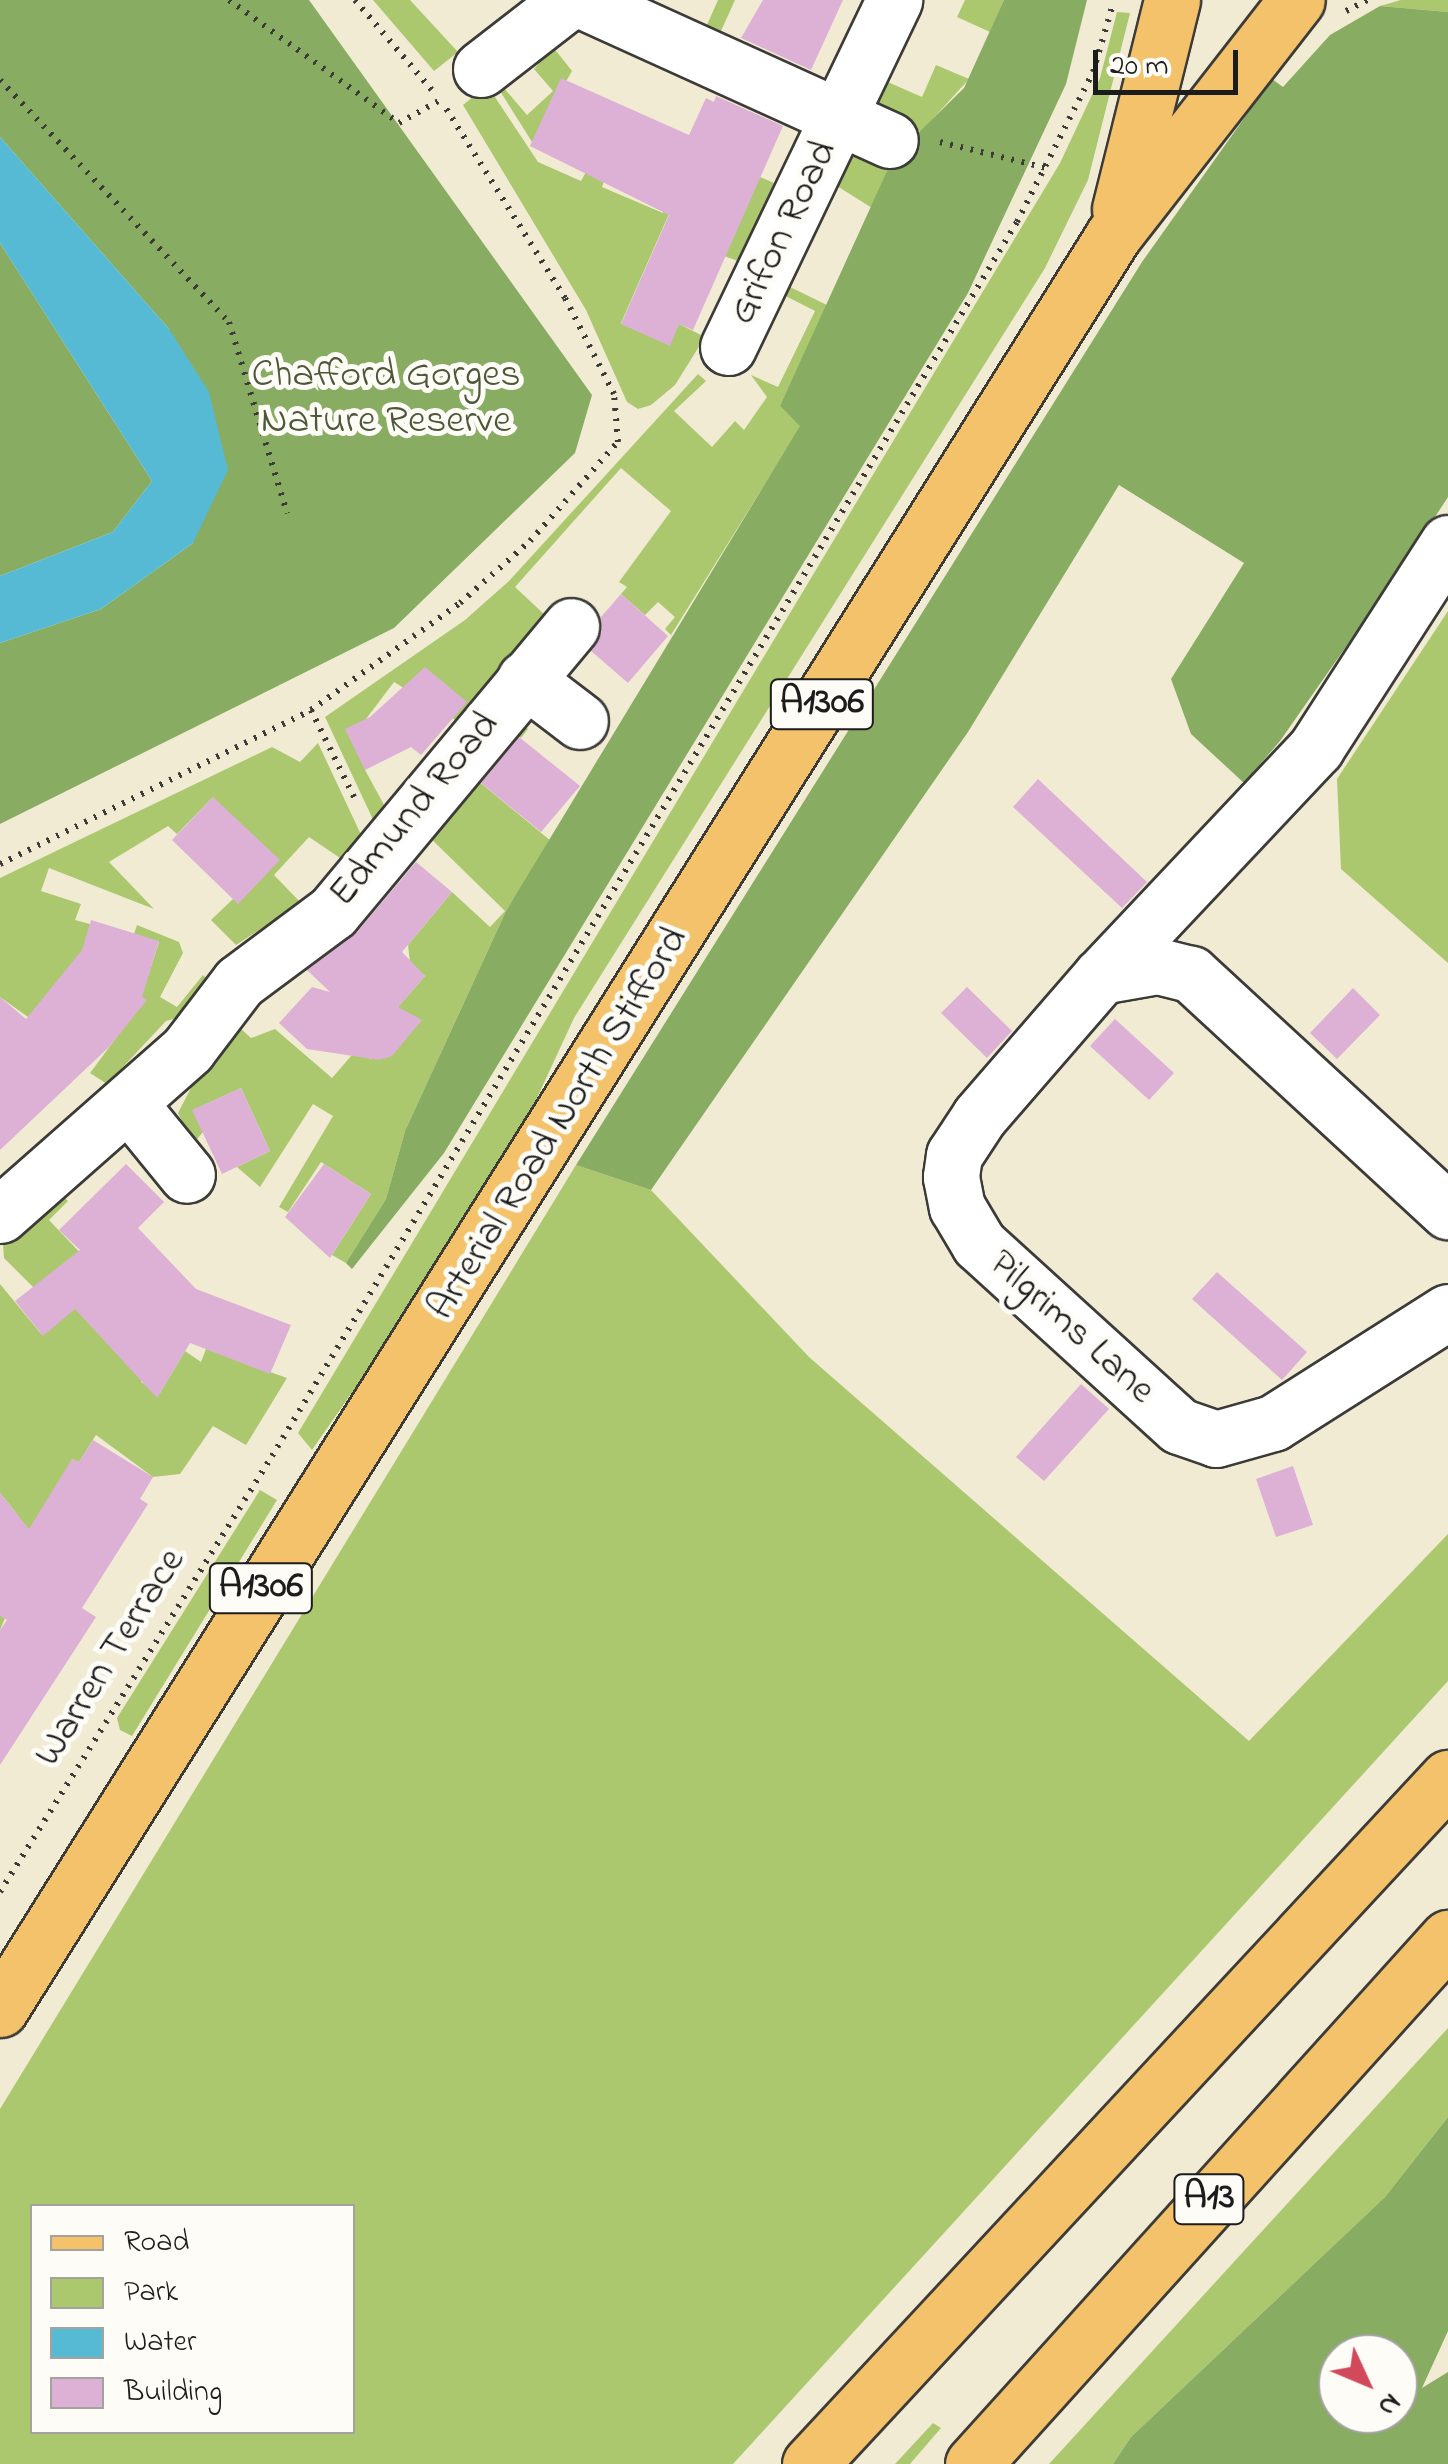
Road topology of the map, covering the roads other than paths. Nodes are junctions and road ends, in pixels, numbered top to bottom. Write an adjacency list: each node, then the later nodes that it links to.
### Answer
1 (570, 0): 6 (street)
2 (581, 0): 7 (street, Grifon Road)
3 (894, 0): 7 (street, Grifon Road)
4 (1172, 0): 9 (main road, Arterial Road North Stifford / A1306)
5 (1298, 0): 9 (main road, Arterial Road North Stifford / A1306)
6 (461, 84)
7 (841, 119): 8 (street, Grifon Road); 10 (street, Grifon Road)
8 (890, 140)
9 (1113, 236): 25 (main road, Arterial Road North Stifford / A1306)
10 (728, 347)
11 (1448, 543): 15 (street, Pilgrims Lane)
12 (572, 626): 13 (street, Edmund Road)
13 (526, 679): 14 (street, Edmund Road); 18 (street, Edmund Road)
14 (580, 721)
15 (1196, 876): 16 (street); 17 (street, Pilgrims Lane)
16 (1191, 974): 17 (street); 20 (street)
17 (1101, 976): 22 (street, Pilgrims Lane)
18 (130, 1104): 19 (street); 21 (street, Edmund Road)
19 (186, 1175)
20 (1448, 1210)
21 (0, 1215)
22 (1448, 1312)
23 (1448, 1778): 26 (main road)
24 (1448, 1938): 27 (main road, A13)
25 (0, 2009)
26 (810, 2464)
27 (973, 2464)

